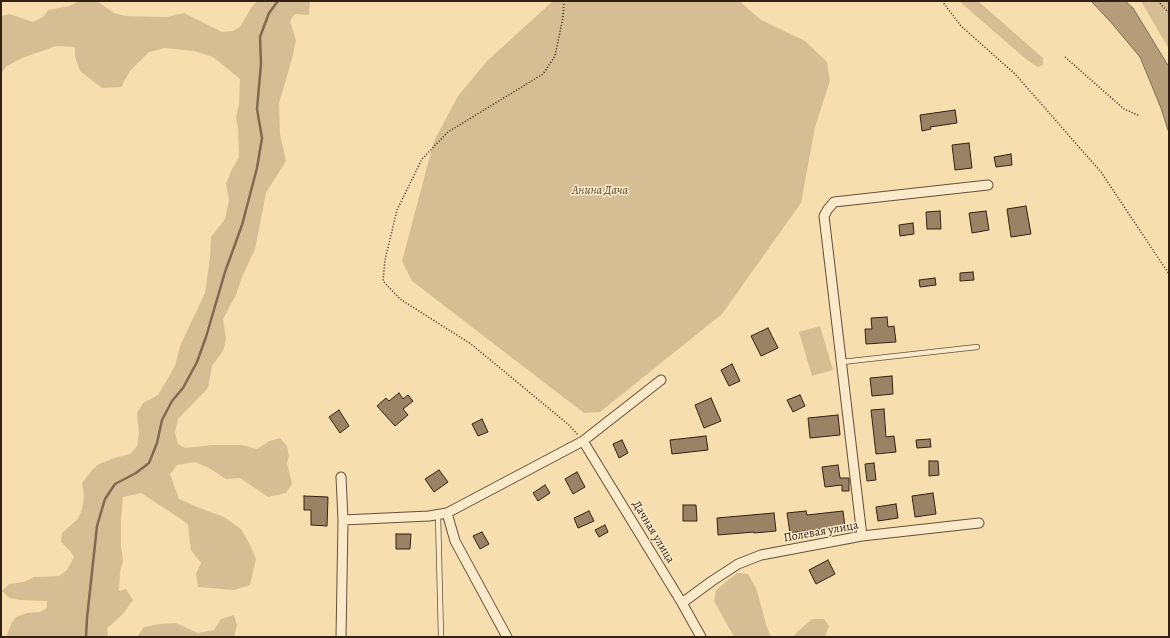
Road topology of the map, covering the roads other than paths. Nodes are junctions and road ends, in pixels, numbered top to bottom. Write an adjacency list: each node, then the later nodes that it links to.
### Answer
1 (988, 185): 3 (street)
2 (977, 347): 3 (lane)
3 (842, 362): 10 (street)
4 (661, 380): 5 (street)
5 (583, 441): 7 (street); 11 (street, Дачная улица)
6 (341, 477): 8 (street)
7 (442, 514): 8 (street); 13 (lane); 14 (street)
8 (343, 520): 12 (street)
9 (979, 523): 10 (street, Полевая улица)
10 (862, 536): 11 (street, Полевая улица)
11 (682, 603): 15 (street, Дачная улица)
12 (341, 637)
13 (442, 637)
14 (507, 637)
15 (701, 637)

